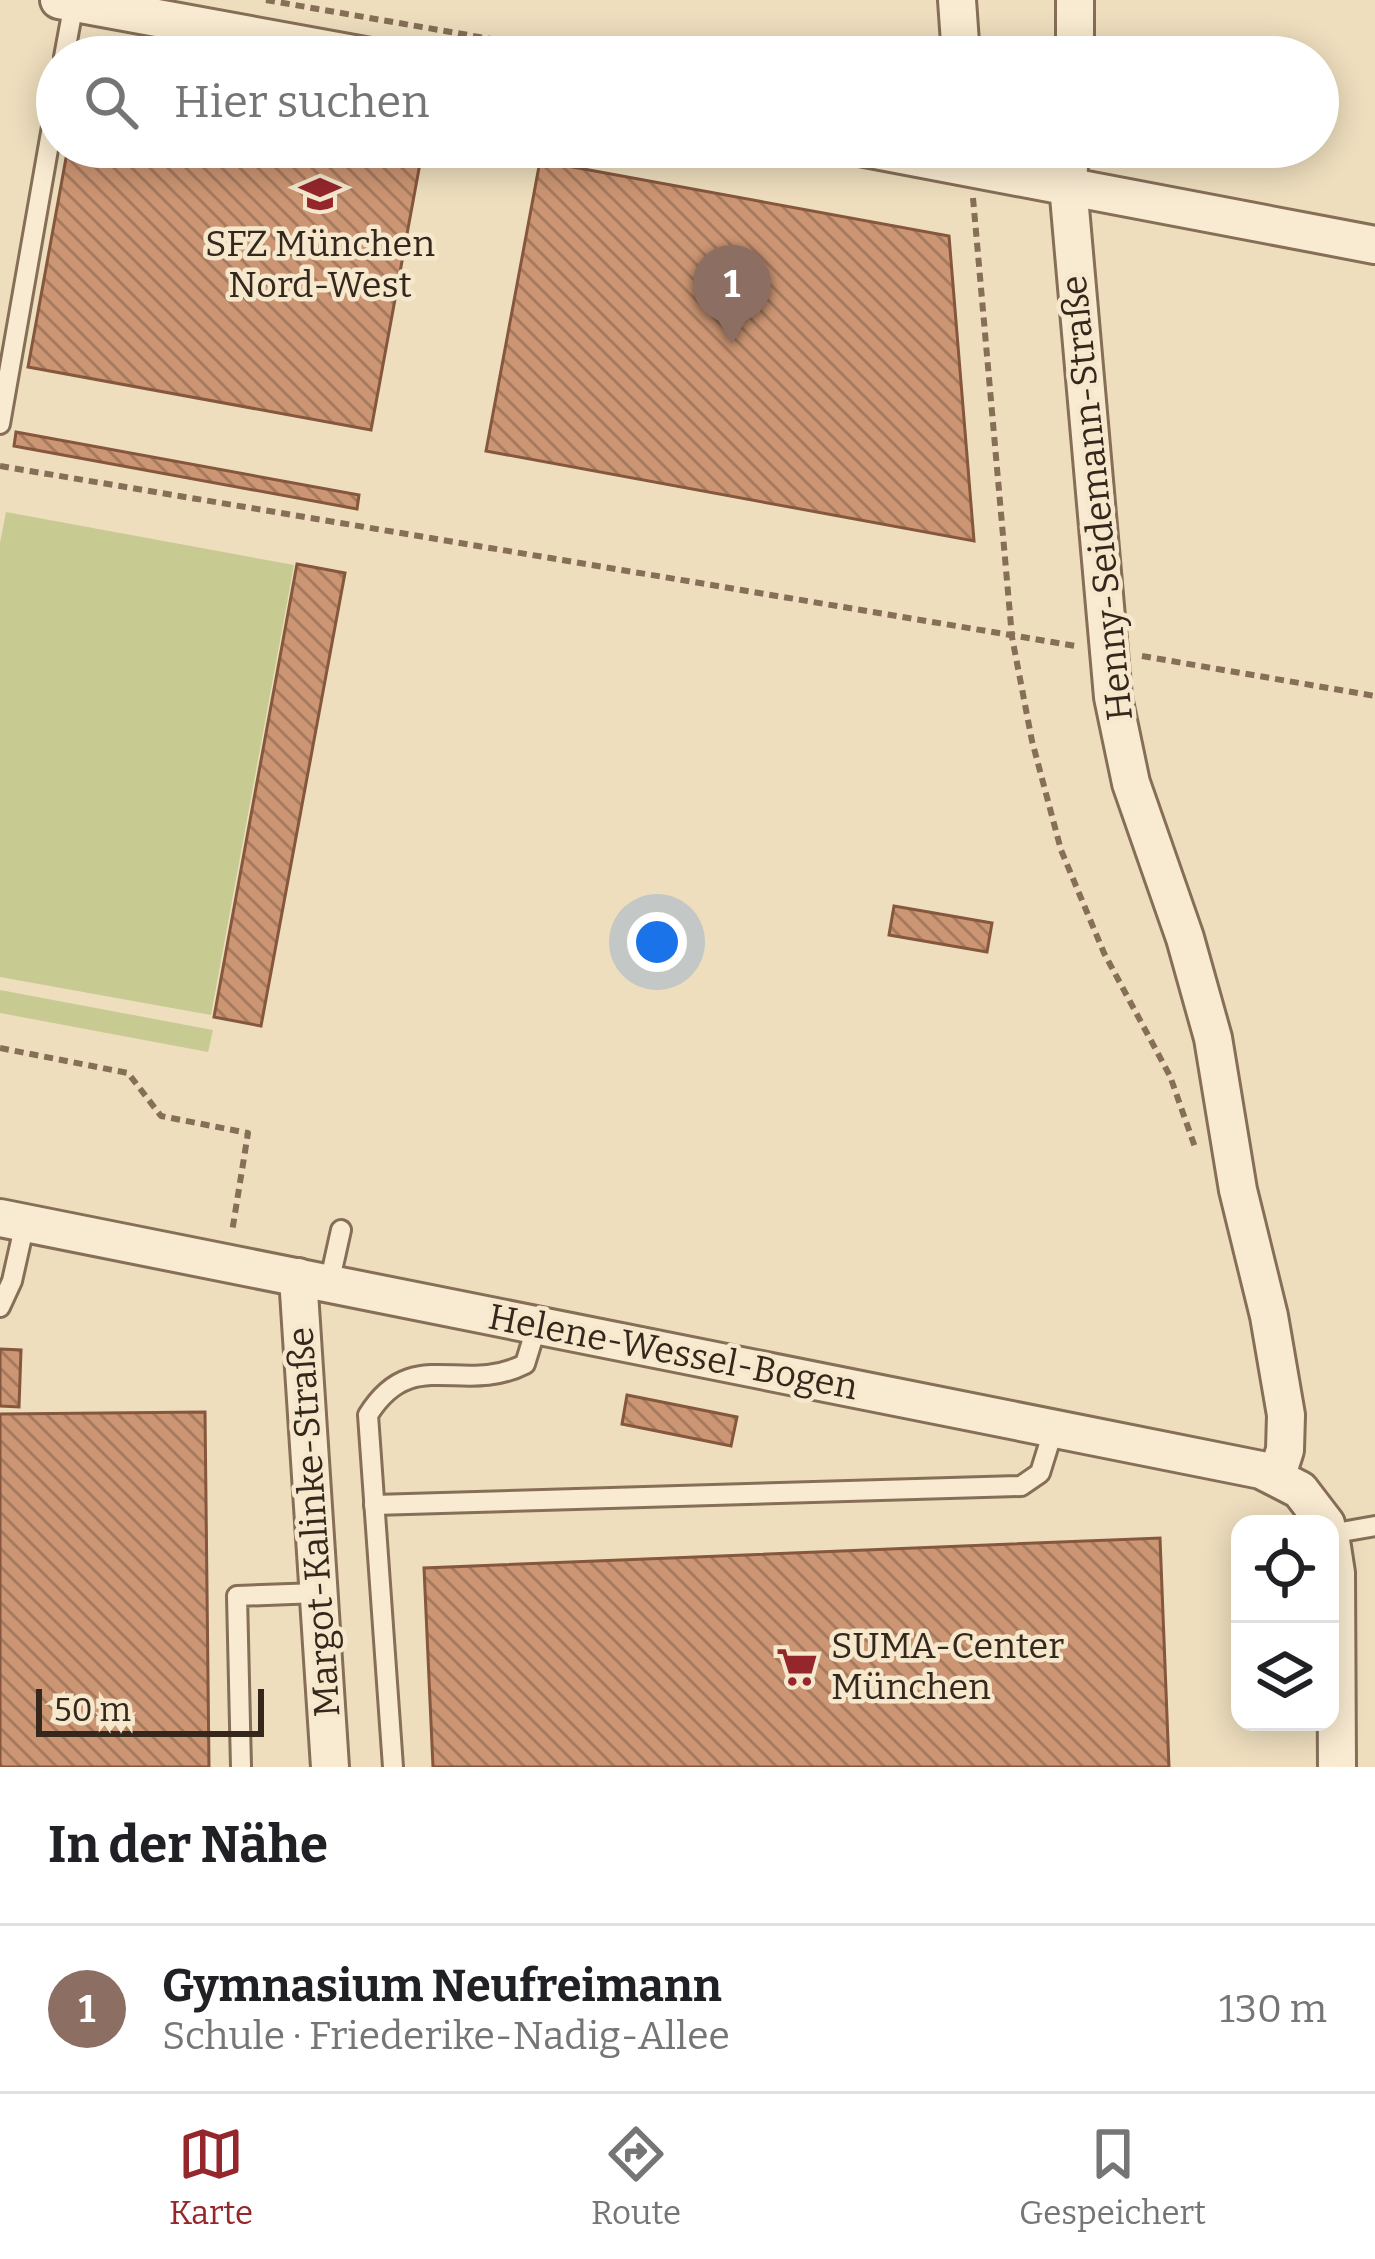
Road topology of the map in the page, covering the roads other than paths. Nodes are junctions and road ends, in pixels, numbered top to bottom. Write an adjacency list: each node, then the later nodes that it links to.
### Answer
1 (956, 0): 6 (street)
2 (1075, 0): 7 (street)
3 (66, 1): 4 (lane); 5 (street)
4 (65, 36)
5 (256, 36)
6 (959, 36)
7 (1075, 36)
8 (45, 168): 13 (lane)
9 (1004, 168): 11 (street)
10 (1069, 168): 11 (street, Henny-Seidemann-Straße)
11 (1068, 185): 12 (street); 20 (street, Henny-Seidemann-Straße)
12 (1375, 245)
13 (0, 424)
14 (13, 1220): 16 (street, Helene-Wessel-Bogen); 17 (lane)
15 (341, 1230): 16 (lane)
16 (314, 1280): 18 (street, Helene-Wessel-Bogen); 25 (street, Margot-Kalinke-Straße)
17 (0, 1307)
18 (537, 1325): 19 (street, Helene-Wessel-Bogen); 21 (lane)
19 (1054, 1428): 20 (street, Helene-Wessel-Bogen); 21 (lane)
20 (1276, 1475): 22 (street)
21 (374, 1504): 29 (lane)
22 (1320, 1515)
23 (1375, 1526): 24 (lane)
24 (1339, 1532)
25 (318, 1593): 27 (lane); 28 (street, Margot-Kalinke-Straße)
26 (1336, 1623): 30 (street)
27 (241, 1767)
28 (330, 1767)
29 (393, 1767)
30 (1337, 1767)

